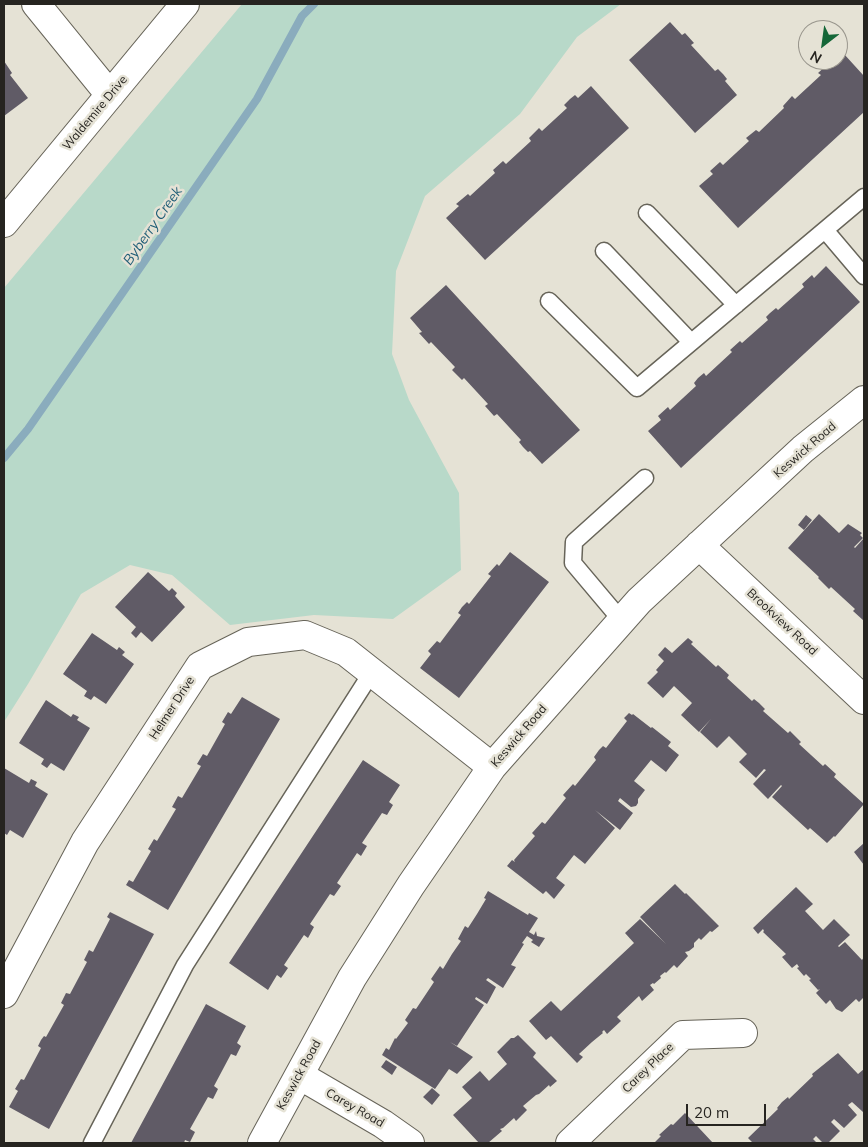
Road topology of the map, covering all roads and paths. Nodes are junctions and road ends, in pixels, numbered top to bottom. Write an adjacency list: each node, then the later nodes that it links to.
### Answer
1 (36, 4): 3 (street)
2 (185, 4): 3 (street, Waldemire Drive)
3 (110, 94): 6 (street, Waldemire Drive)
4 (864, 197): 7 (lane)
5 (647, 213): 11 (lane)
6 (4, 223)
7 (825, 230): 9 (lane); 11 (lane)
8 (604, 251): 12 (lane)
9 (864, 276)
10 (549, 301): 12 (lane)
11 (736, 305): 12 (lane)
12 (691, 342)
13 (864, 400): 15 (street, Keswick Road)
14 (645, 478): 16 (lane)
15 (700, 545): 16 (street, Keswick Road); 18 (street, Brookview Road)
16 (621, 620): 19 (street, Keswick Road)
17 (372, 672): 19 (street, Helmer Drive); 20 (street, Helmer Drive); 23 (lane)
18 (864, 700)
19 (492, 767): 22 (street, Keswick Road)
20 (4, 994)
21 (743, 1033): 26 (street, Carey Place)
22 (299, 1075): 24 (street, Keswick Road); 25 (street, Carey Road)
23 (92, 1143)
24 (262, 1143)
25 (410, 1143)
26 (570, 1143)

